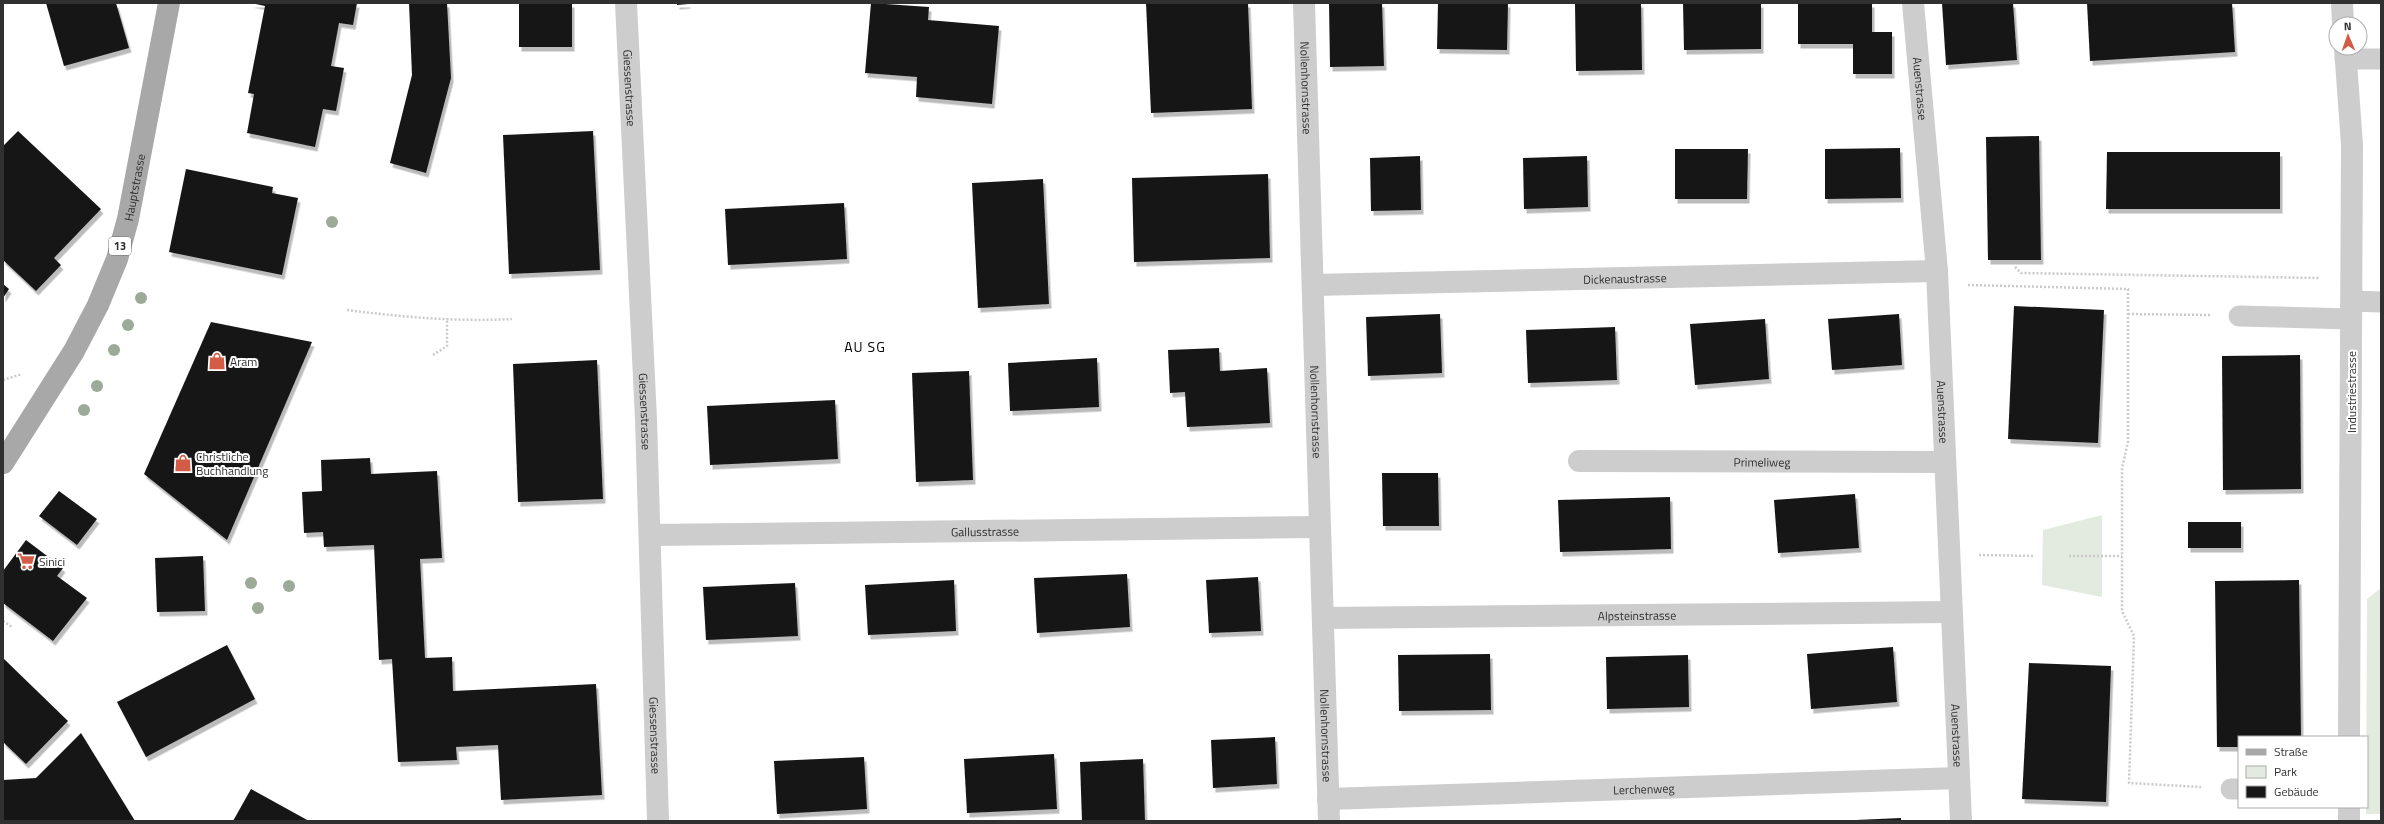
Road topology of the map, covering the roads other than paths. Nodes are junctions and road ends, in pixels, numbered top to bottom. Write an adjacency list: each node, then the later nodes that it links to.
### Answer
1 (169, 3): 17 (main road, Hauptstrasse / 13)
2 (626, 3): 19 (street, Giessenstrasse)
3 (1304, 3): 11 (street, Nollenhornstrasse)
4 (1913, 3): 10 (street, Auenstrasse)
5 (2342, 3): 6 (street)
6 (2343, 16)
7 (2345, 56): 13 (street, Industriestrasse)
8 (2363, 56): 9 (lane)
9 (2381, 59)
10 (1937, 278): 11 (street, Dickenaustrasse); 16 (street, Auenstrasse)
11 (1313, 284): 18 (street, Nollenhornstrasse)
12 (2381, 302): 13 (lane)
13 (2351, 310): 14 (lane); 22 (street, Industriestrasse)
14 (2239, 316)
15 (1579, 461): 16 (street, Primeliweg)
16 (1945, 462): 20 (street, Auenstrasse)
17 (3, 463)
18 (1320, 527): 19 (street, Gallusstrasse); 21 (street, Nollenhornstrasse)
19 (650, 535): 26 (street, Giessenstrasse)
20 (1951, 612): 21 (street, Alpsteinstrasse); 23 (street, Auenstrasse)
21 (1323, 618): 24 (street, Nollenhornstrasse)
22 (2349, 736)
23 (1959, 778): 24 (street, Lerchenweg); 28 (street, Auenstrasse)
24 (1328, 799): 27 (street, Nollenhornstrasse)
25 (2349, 808): 29 (street)
26 (658, 821)
27 (1329, 821)
28 (1961, 821)
29 (2349, 821)

